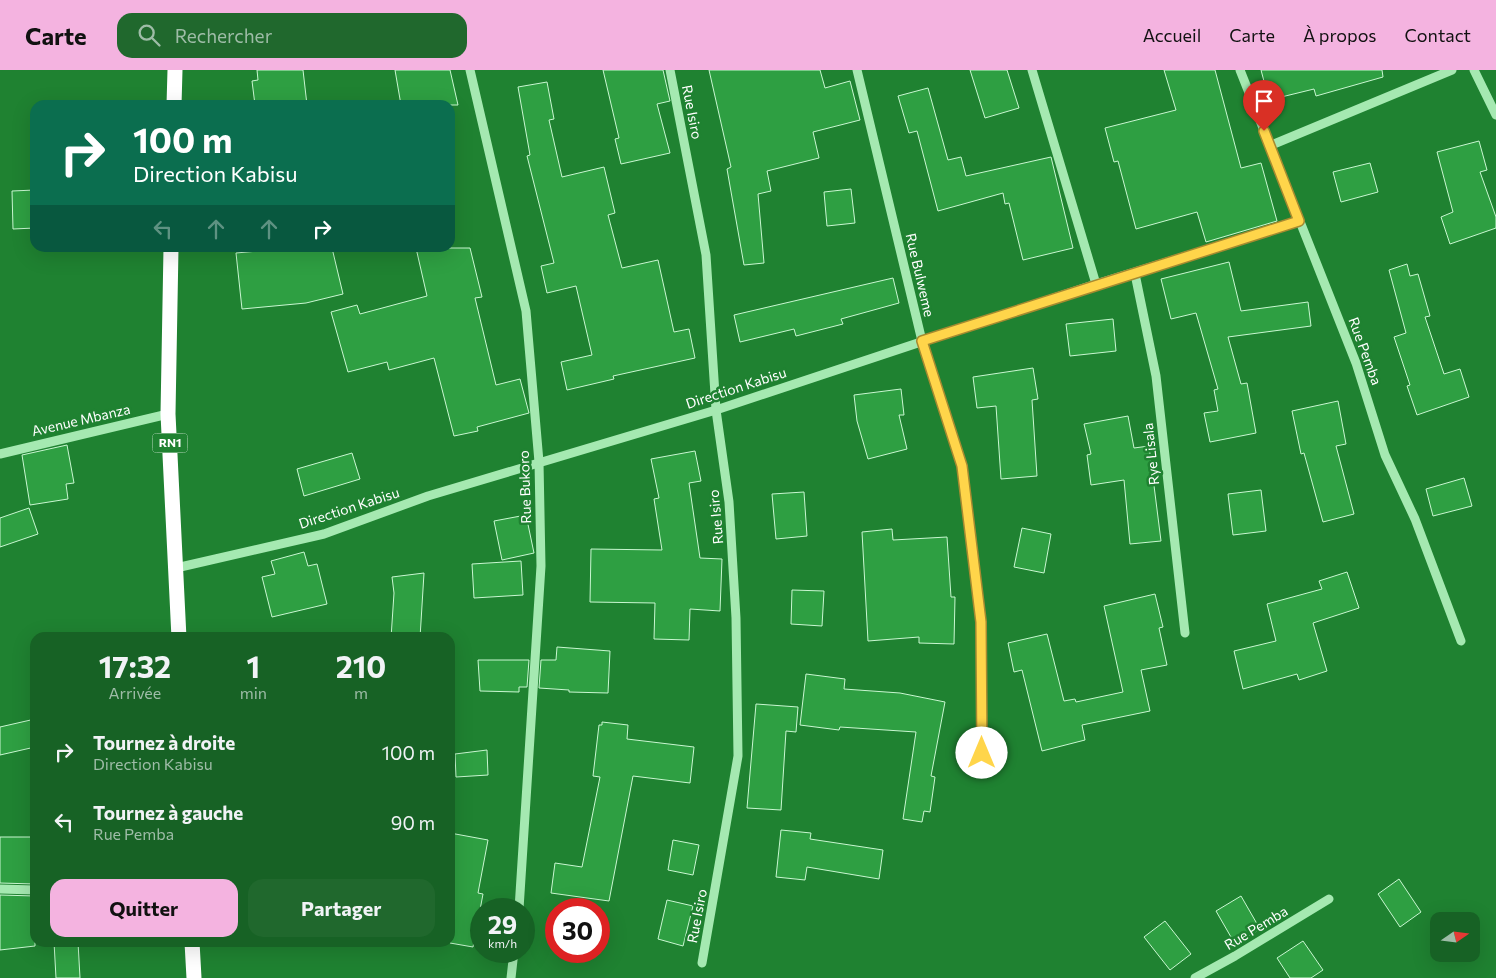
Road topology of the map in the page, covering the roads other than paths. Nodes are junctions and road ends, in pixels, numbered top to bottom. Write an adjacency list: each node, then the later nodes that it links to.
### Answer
1 (175, 70): 9 (highway)
2 (470, 70): 20 (street, Rue Bukoro)
3 (670, 70): 17 (street, Rue Isiro)
4 (857, 70): 16 (street, Rue Bulweme)
5 (1032, 70): 15 (street)
6 (1240, 70): 11 (street, Rue Pemba)
7 (1452, 70): 11 (street)
8 (1474, 70): 10 (street)
9 (174, 100)
10 (1496, 115)
11 (1269, 146): 12 (street, Rue Pemba)
12 (1299, 221): 14 (street, Direction Kabisu); 24 (street, Rue Pemba)
13 (171, 252): 18 (highway, RN1)
14 (1136, 274): 15 (street, Direction Kabisu); 23 (street, Rye Lisala)
15 (1096, 284): 16 (street, Direction Kabisu)
16 (922, 341): 17 (street, Direction Kabisu); 25 (street, Rue Bulweme)
17 (716, 410): 20 (street, Direction Kabisu); 32 (street, Rue Isiro)
18 (168, 414): 19 (street, Avenue Mbanza); 21 (highway, RN1)
19 (0, 454)
20 (539, 462): 21 (street, Direction Kabisu); 28 (street, Rue Bukoro)
21 (176, 568): 22 (highway, RN1)
22 (179, 632)
23 (1186, 633)
24 (1461, 641)
25 (982, 753)
26 (0, 890): 27 (street)
27 (30, 890)
28 (520, 898)
29 (1329, 899): 35 (street, Rue Pemba)
30 (192, 947): 33 (highway)
31 (513, 963): 34 (street)
32 (702, 963)
33 (194, 978)
34 (511, 978)
35 (1195, 978)

